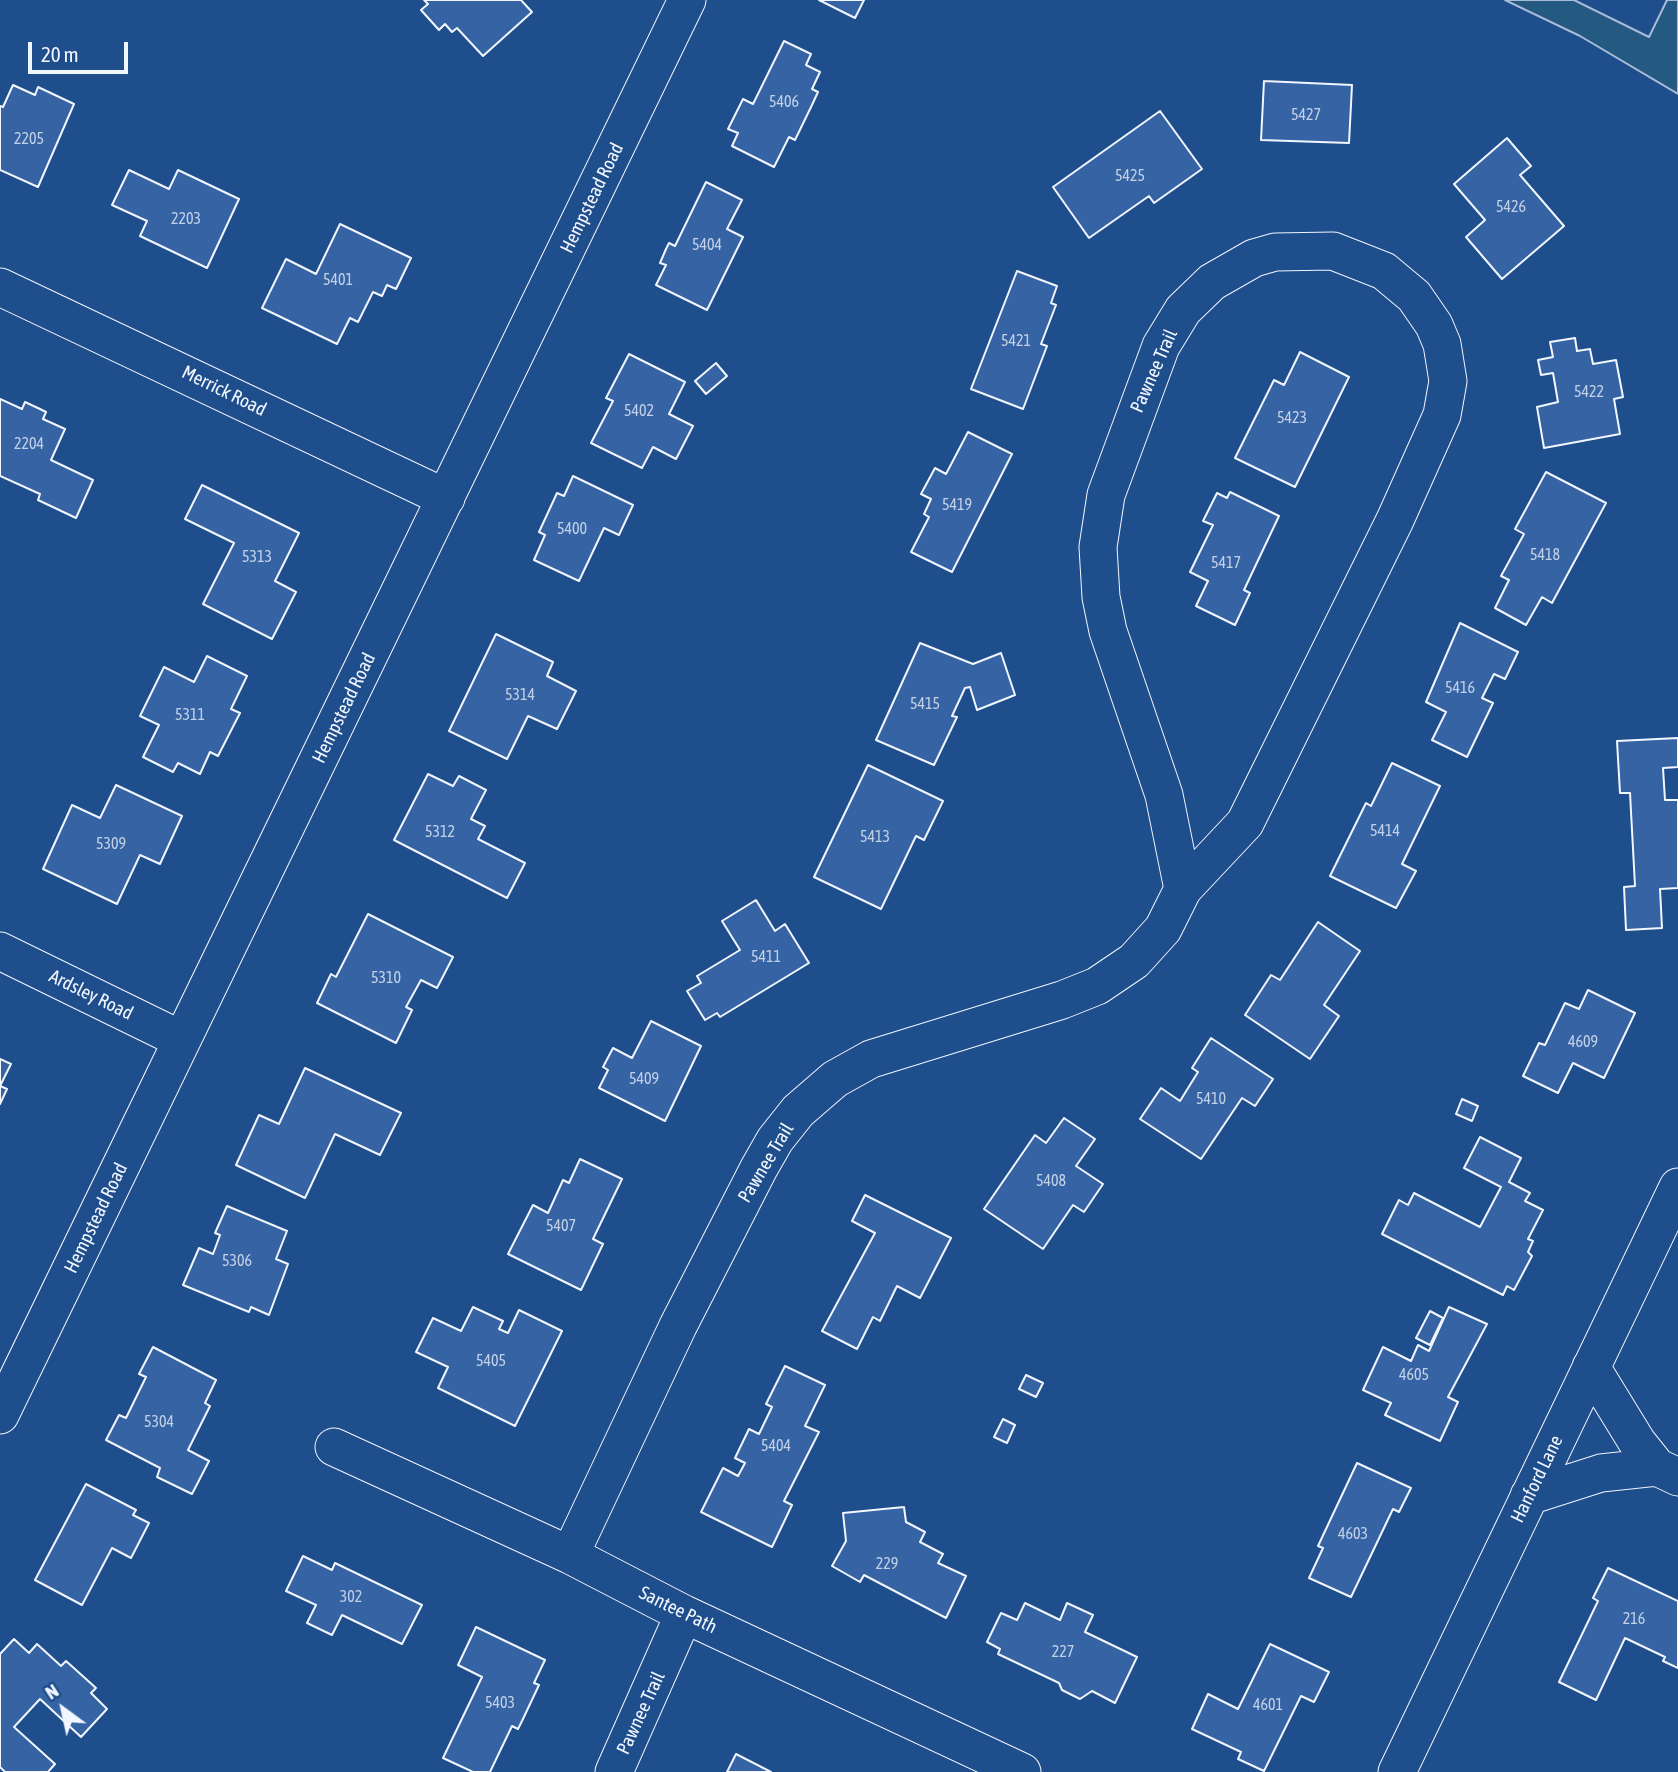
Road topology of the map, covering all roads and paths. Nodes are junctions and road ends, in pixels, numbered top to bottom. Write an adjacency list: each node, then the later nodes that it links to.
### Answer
1 (687, 0): 3 (street, Hempstead Road)
2 (0, 287): 3 (street, Merrick Road)
3 (446, 498): 6 (street, Hempstead Road)
4 (1183, 889): 4 (street, Pawnee Trail); 13 (street, Pawnee Trail)
5 (0, 951): 6 (street, Ardsley Road)
6 (182, 1040): 9 (street, Hempstead Road)
7 (1678, 1187): 8 (street, Hanford Lane)
8 (1591, 1367): 11 (street); 12 (street, Hanford Lane)
9 (0, 1415)
10 (334, 1447): 13 (street, Santee Path)
11 (1667, 1472): 12 (street)
12 (1529, 1496): 17 (street, Hanford Lane)
13 (570, 1555): 14 (street, Santee Path)
14 (684, 1614): 15 (street, Pawnee Trail); 16 (street, Santee Path)
15 (614, 1772)
16 (1022, 1772)
17 (1397, 1772)

